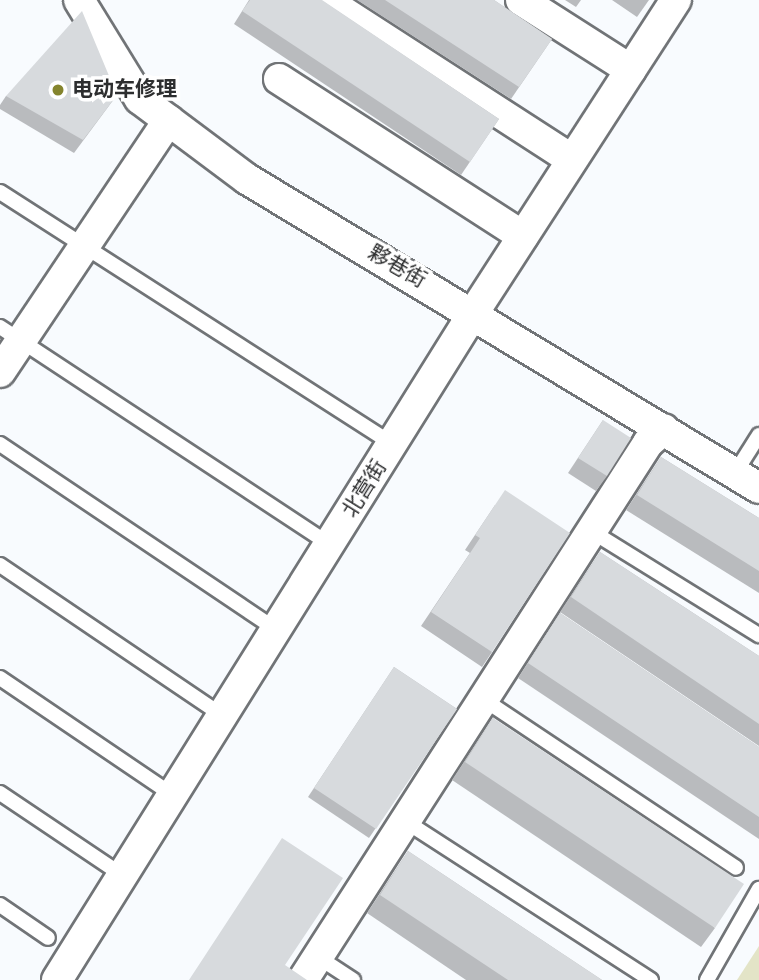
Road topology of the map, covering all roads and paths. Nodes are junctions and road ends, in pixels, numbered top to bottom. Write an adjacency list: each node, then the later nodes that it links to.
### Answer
1 (79, 0): 7 (street, 夥巷街)
2 (325, 0): 8 (street)
3 (521, 0): 5 (street)
4 (676, 0): 5 (street, 北营街)
5 (631, 70): 8 (street, 北营街)
6 (279, 79): 10 (street)
7 (169, 120): 11 (street); 12 (street, 夥巷街)
8 (572, 160): 10 (street, 北营街)
9 (0, 192): 11 (lane)
10 (523, 236): 12 (street, 北营街)
11 (85, 246): 13 (street); 18 (lane)
12 (474, 312): 15 (street, 夥巷街); 18 (street, 北营街)
13 (10, 334): 14 (street); 21 (lane)
14 (0, 372)
15 (664, 429): 19 (street, 夥巷街); 20 (street)
16 (759, 435): 19 (lane)
17 (0, 444): 23 (lane)
18 (393, 444): 21 (street, 北营街)
19 (747, 480)
20 (591, 531): 24 (lane); 26 (street)
21 (330, 545): 23 (street, 北营街)
22 (0, 565): 27 (lane)
23 (277, 630): 27 (street, 北营街)
24 (759, 635)
25 (0, 678): 29 (lane)
26 (483, 699): 30 (street); 31 (lane)
27 (223, 716): 29 (street, 北营街)
28 (0, 793): 32 (lane)
29 (173, 795): 32 (street, 北营街)
30 (405, 821): 36 (street); 39 (lane)
31 (736, 868)
32 (122, 876): 37 (street, 北营街)
33 (759, 889): 40 (lane)
34 (0, 905): 35 (lane)
35 (48, 938)
36 (310, 968): 38 (lane)
37 (57, 980)
38 (353, 980)
39 (651, 980)
40 (707, 980)

